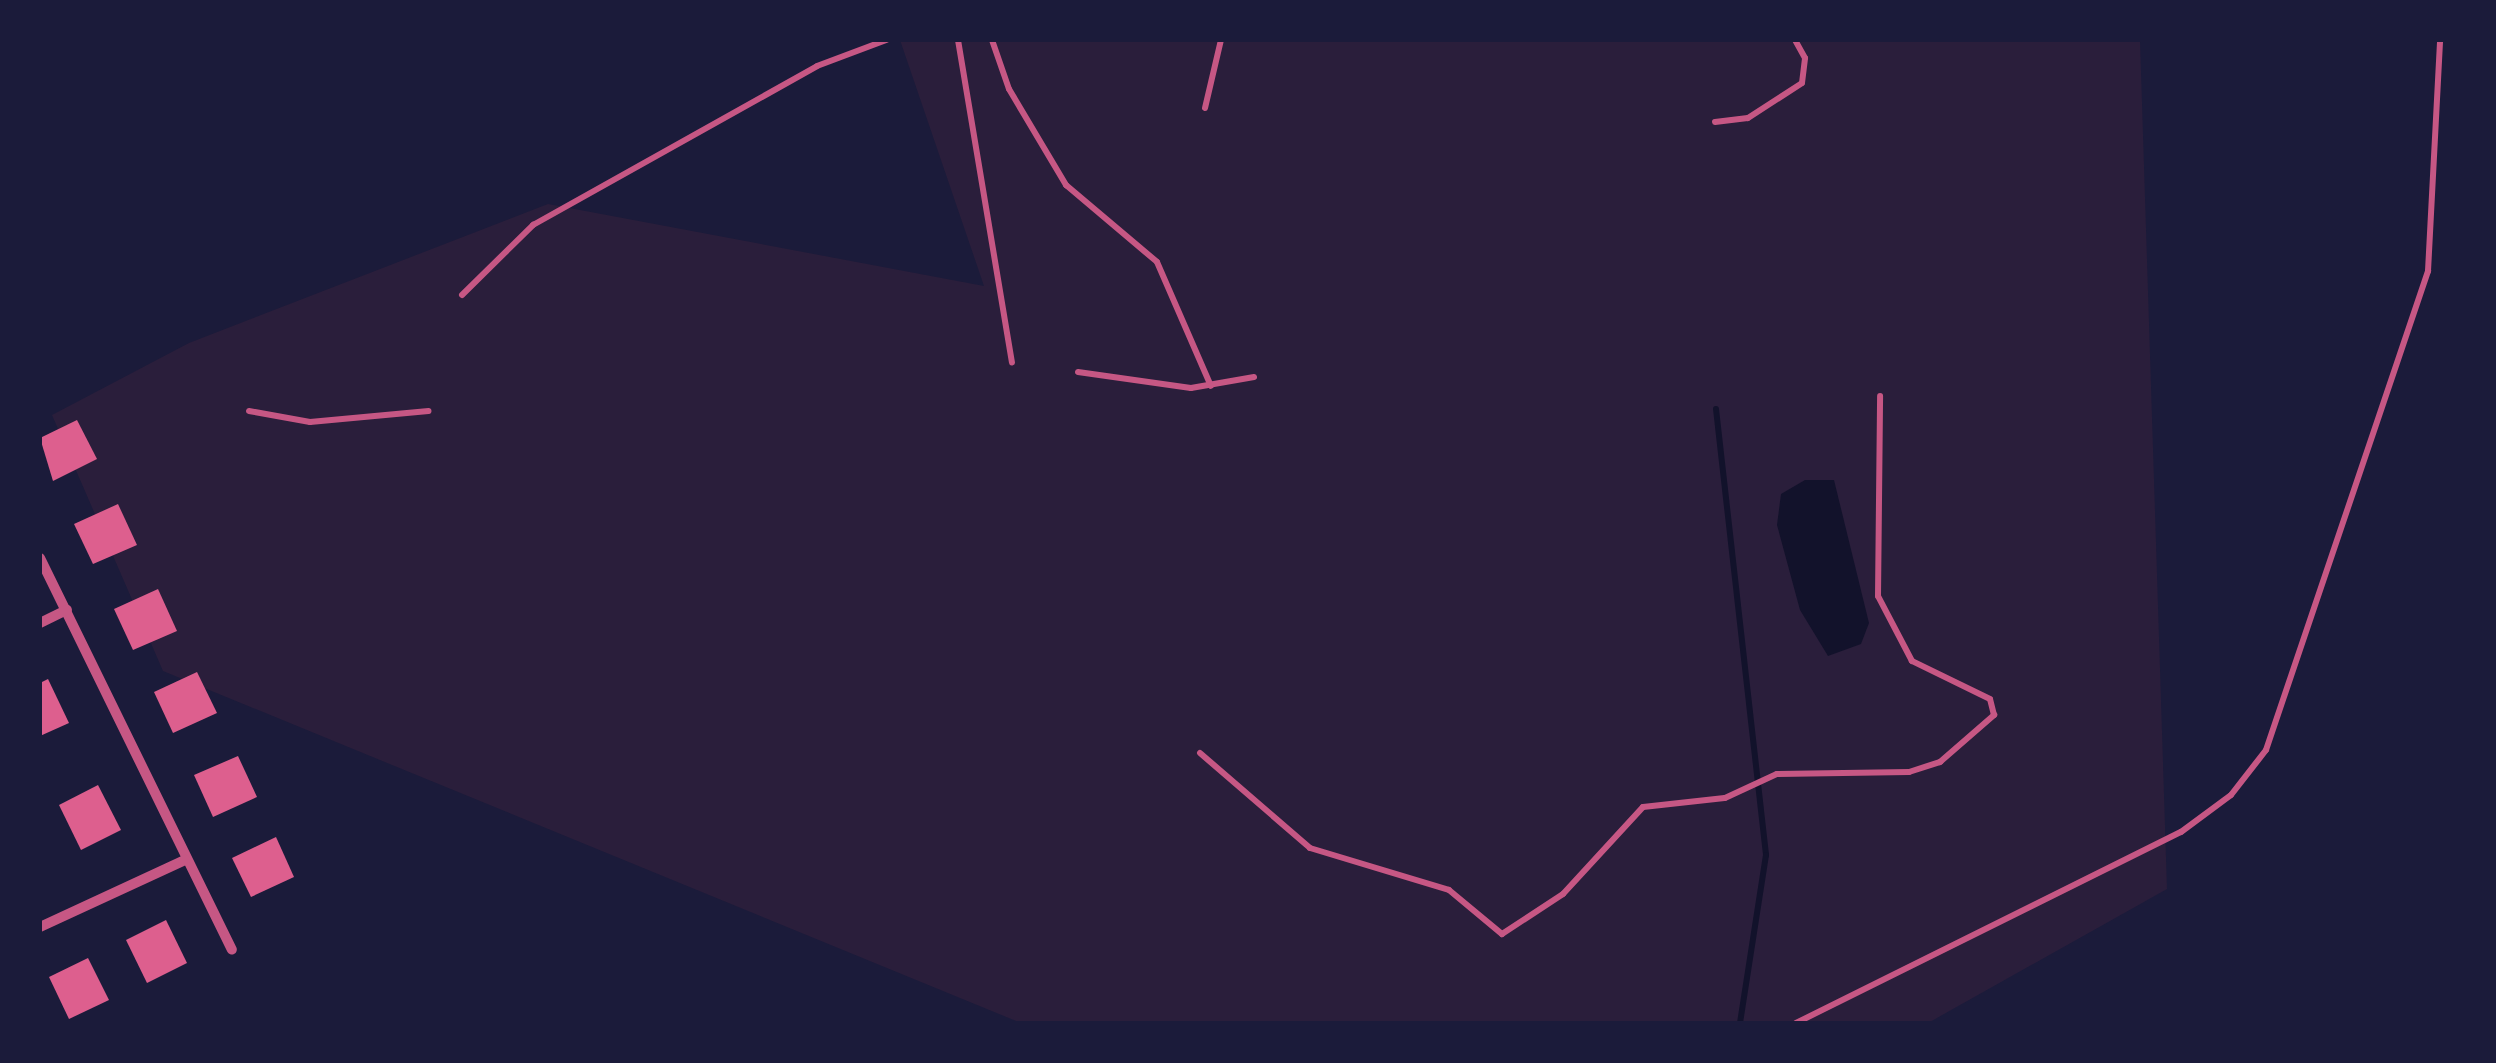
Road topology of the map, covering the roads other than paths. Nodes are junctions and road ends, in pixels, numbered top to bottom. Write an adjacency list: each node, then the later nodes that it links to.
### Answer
1 (886, 40): 9 (lane)
2 (958, 40): 10 (lane)
3 (992, 40): 13 (lane)
4 (1221, 40): 7 (lane)
5 (1795, 40): 8 (lane)
6 (2440, 40): 24 (lane)
7 (1204, 108)
8 (1715, 122)
9 (462, 296)
10 (1012, 363)
11 (1078, 372): 13 (lane)
12 (1254, 377): 13 (lane)
13 (1211, 386)
14 (1880, 396): 20 (lane)
15 (249, 411): 16 (lane)
16 (428, 411)
17 (40, 558): 18 (street)
18 (67, 610): 19 (street); 21 (street)
19 (40, 623)
20 (1200, 753)
21 (185, 860): 22 (street); 23 (street)
22 (40, 927)
23 (232, 950)
24 (1796, 1023)

